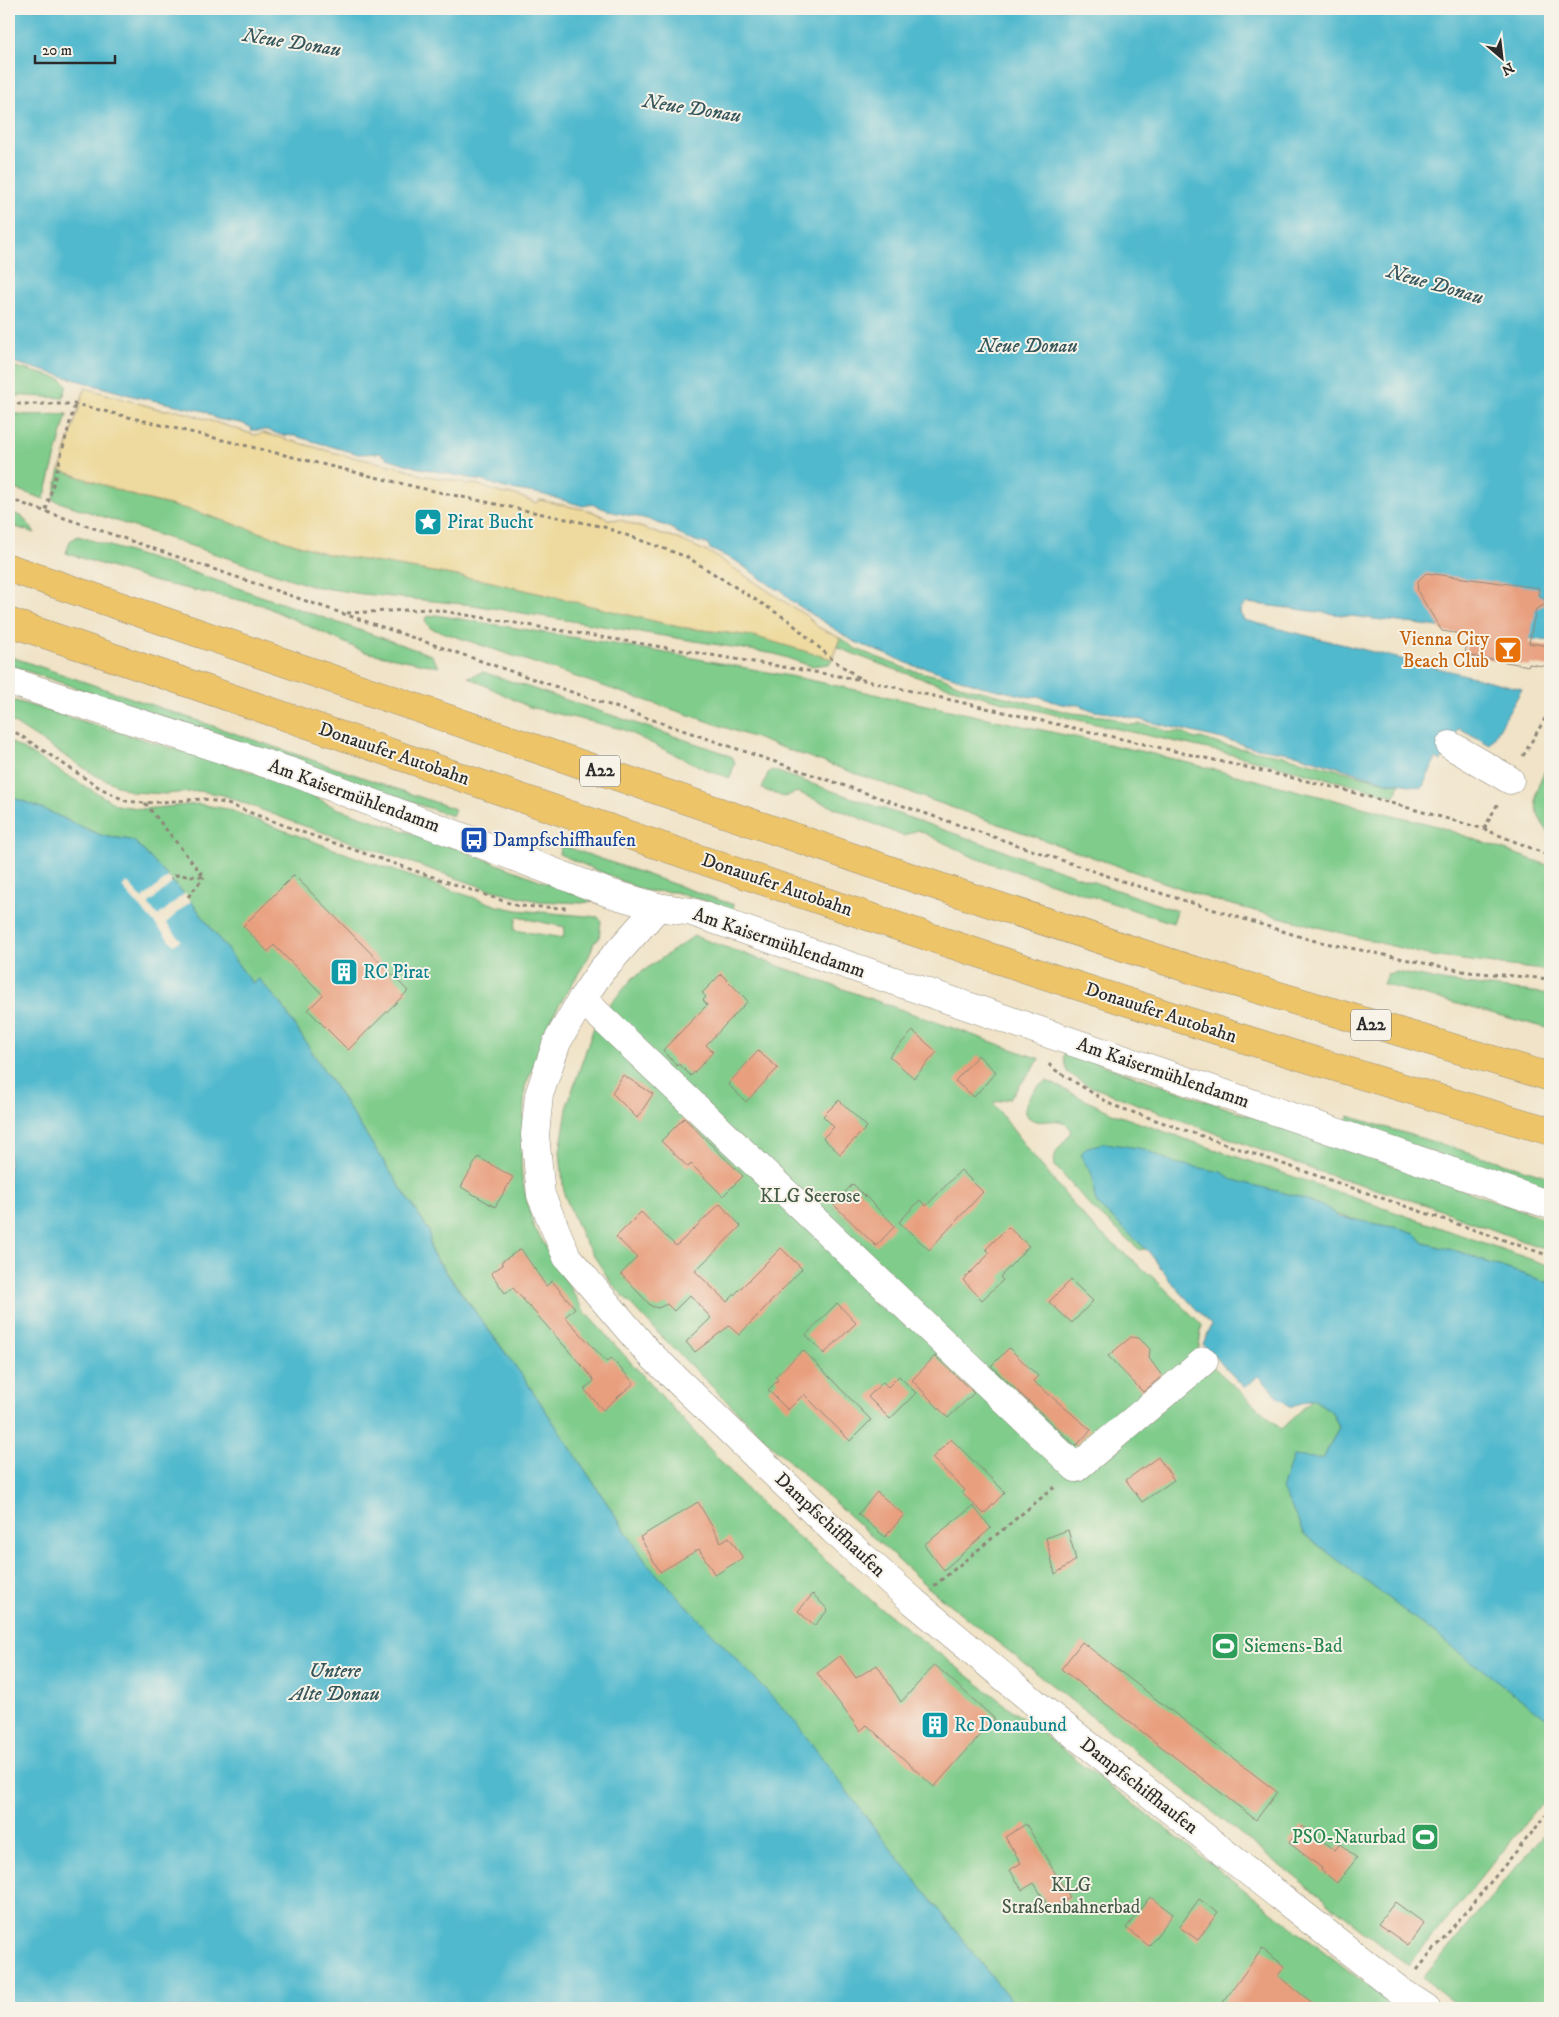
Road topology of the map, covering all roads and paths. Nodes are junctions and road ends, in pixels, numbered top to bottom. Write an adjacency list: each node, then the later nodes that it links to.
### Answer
1 (9, 402): 2 (path)
2 (75, 404): 4 (path); 8 (path)
3 (9, 498): 4 (path)
4 (46, 510): 6 (path)
5 (9, 568): 23 (highway, A22)
6 (344, 614): 8 (path); 20 (path)
7 (9, 622): 24 (highway, Donauufer Autobahn)
8 (863, 680): 14 (path)
9 (9, 681): 18 (street, Am Kaisermühlendamm)
10 (9, 728): 13 (path)
11 (1450, 746): 12 (street)
12 (1510, 780)
13 (145, 803): 15 (path); 19 (path)
14 (1550, 856)
15 (204, 877): 16 (path); 17 (path)
16 (171, 879)
17 (188, 897)
18 (658, 907): 21 (street, Dampfschiffhaufen); 27 (street, Am Kaisermühlendamm)
19 (567, 908)
20 (1550, 979)
21 (582, 999): 30 (street); 31 (street, Dampfschiffhaufen)
22 (1048, 1060): 28 (path)
23 (1550, 1077)
24 (1509, 1119): 25 (highway, Donauufer Autobahn); 26 (highway)
25 (1550, 1131)
26 (1550, 1140)
27 (1550, 1205)
28 (1550, 1256)
29 (1204, 1361): 30 (street)
30 (1076, 1468): 31 (path)
31 (914, 1602): 33 (street, Dampfschiffhaufen)
32 (1550, 1811): 33 (path)
33 (1406, 2000)

